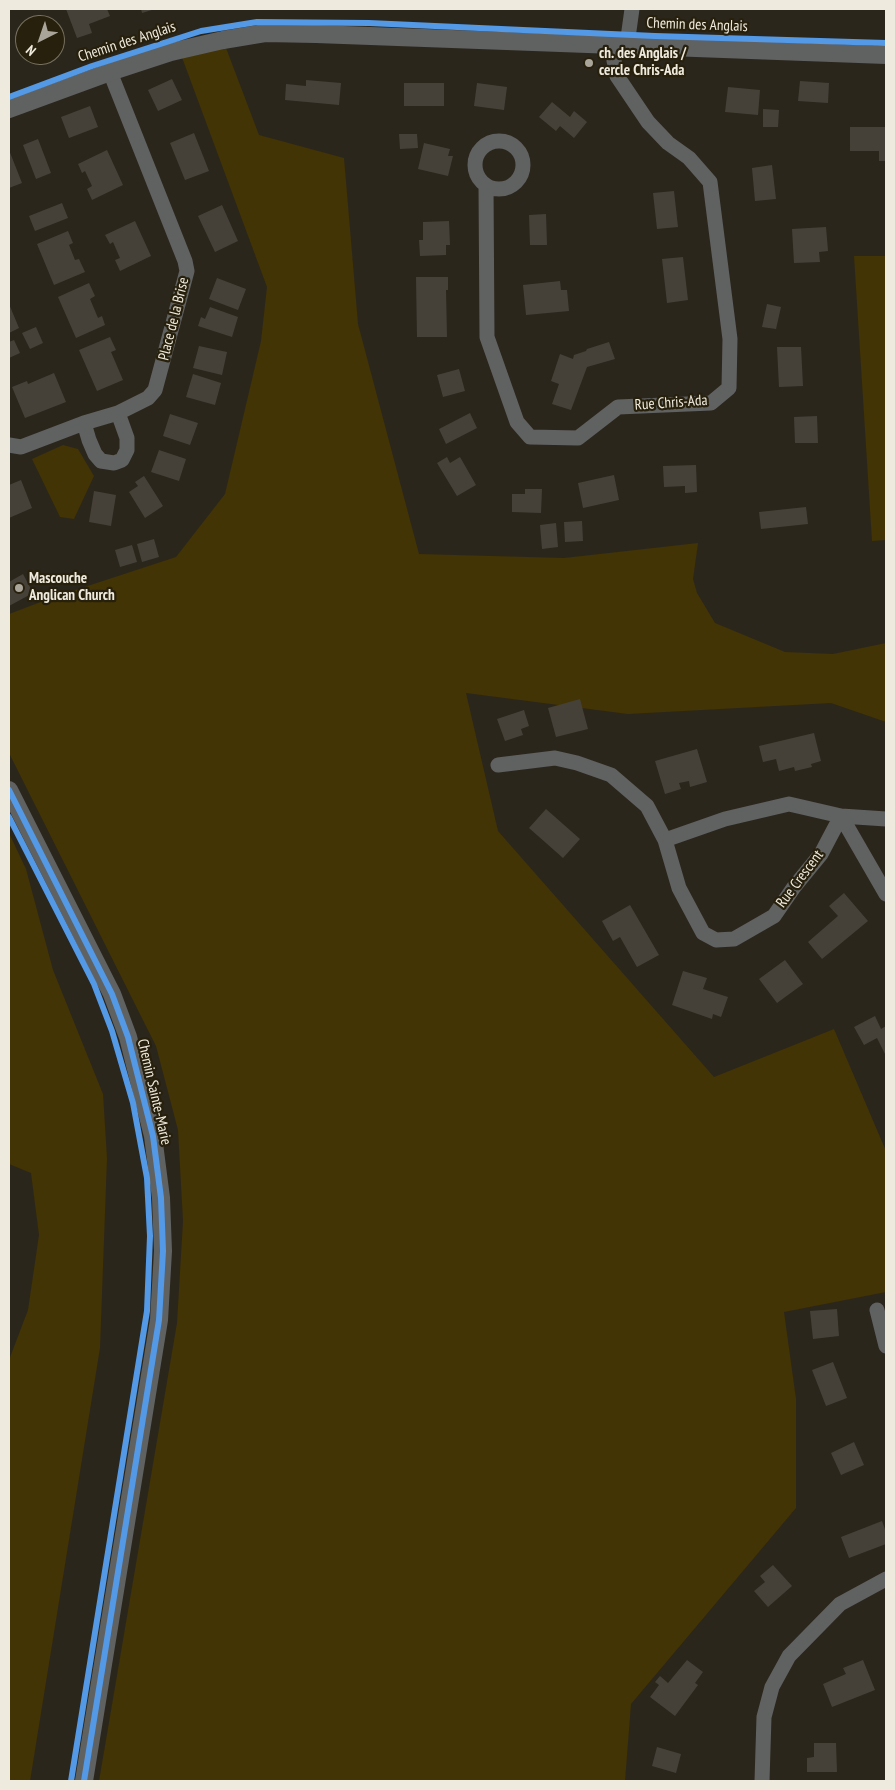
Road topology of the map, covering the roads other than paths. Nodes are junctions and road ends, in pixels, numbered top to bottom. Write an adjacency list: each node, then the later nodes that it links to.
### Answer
1 (632, 9): 2 (street, Rue Chris-Ada)
2 (619, 45): 3 (street, Chemin des Anglais); 4 (street, Chemin des Anglais); 6 (street, Rue Chris-Ada)
3 (886, 55)
4 (110, 72): 5 (street, Chemin des Anglais); 7 (street, Place de la Brise)
5 (9, 109)
6 (486, 185)
7 (118, 413): 8 (street, Place de la Brise); 8 (street)
8 (84, 423): 9 (street, Place de la Brise)
9 (9, 445)
10 (498, 765): 14 (street, Rue Crescent)
11 (9, 790): 19 (street, Chemin Sainte-Marie)
12 (840, 816): 13 (street); 14 (street); 14 (street, Rue Crescent); 15 (street)
13 (886, 819)
14 (665, 840)
15 (886, 894)
16 (877, 1310): 17 (street)
17 (886, 1346)
18 (886, 1580): 20 (street)
19 (84, 1781)
20 (762, 1781)

